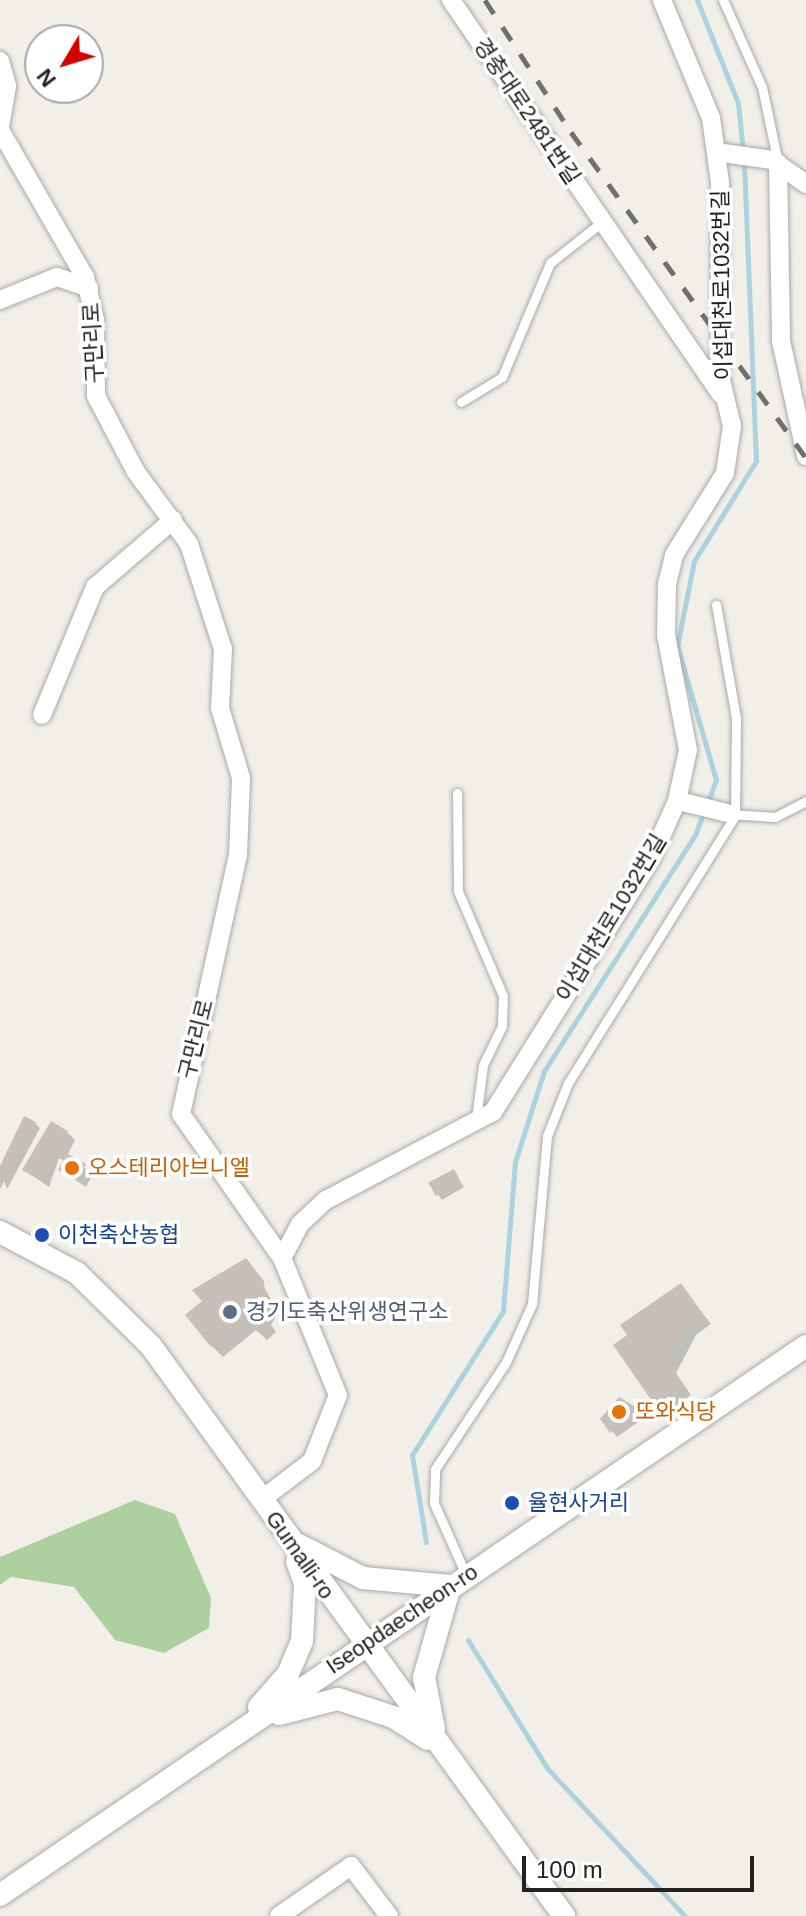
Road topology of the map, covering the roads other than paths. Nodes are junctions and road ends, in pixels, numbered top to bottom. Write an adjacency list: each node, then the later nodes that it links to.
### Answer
1 (451, 0): 9 (street, 경충대로2481번길)
2 (662, 0): 6 (street)
3 (723, 0): 7 (lane)
4 (0, 61): 5 (street)
5 (0, 128): 10 (street)
6 (716, 152): 7 (street); 15 (street, 이섭대천로1032번길)
7 (774, 161): 8 (street); 16 (street)
8 (806, 184)
9 (602, 222): 14 (lane); 15 (street, 경충대로2481번길)
10 (67, 246): 11 (street); 12 (street, 구만리로)
11 (57, 277): 12 (street, 구만리로); 13 (street)
12 (89, 288): 17 (street, 구만리로)
13 (0, 300)
14 (461, 402)
15 (727, 402): 24 (street, 이섭대천로1032번길)
16 (806, 456)
17 (173, 520): 19 (street); 26 (street, 구만리로)
18 (716, 605): 23 (lane)
19 (42, 715)
20 (457, 793): 24 (lane)
21 (806, 801): 23 (lane)
22 (683, 802): 23 (street)
23 (731, 814): 30 (lane)
24 (476, 1119): 26 (street, 이섭대천로1032번길)
25 (0, 1232): 28 (street, Gumalli-ro)
26 (282, 1258): 28 (street, 구만리로)
27 (806, 1346): 30 (street, Iseopdaecheon-ro)
28 (261, 1500): 29 (street, Gumalli-ro)
29 (289, 1539): 30 (street); 31 (street, Gumalli-ro); 32 (street)
30 (458, 1581): 31 (street, Iseopdaecheon-ro); 33 (street)
31 (363, 1644): 32 (street, Iseopdaecheon-ro); 33 (street, Gumalli-ro)
32 (237, 1732): 33 (street); 34 (street, Iseopdaecheon-ro)
33 (439, 1746): 37 (street, Gumalli-ro)
34 (0, 1895)
35 (279, 1916): 36 (street)
36 (389, 1916)
37 (564, 1916)

